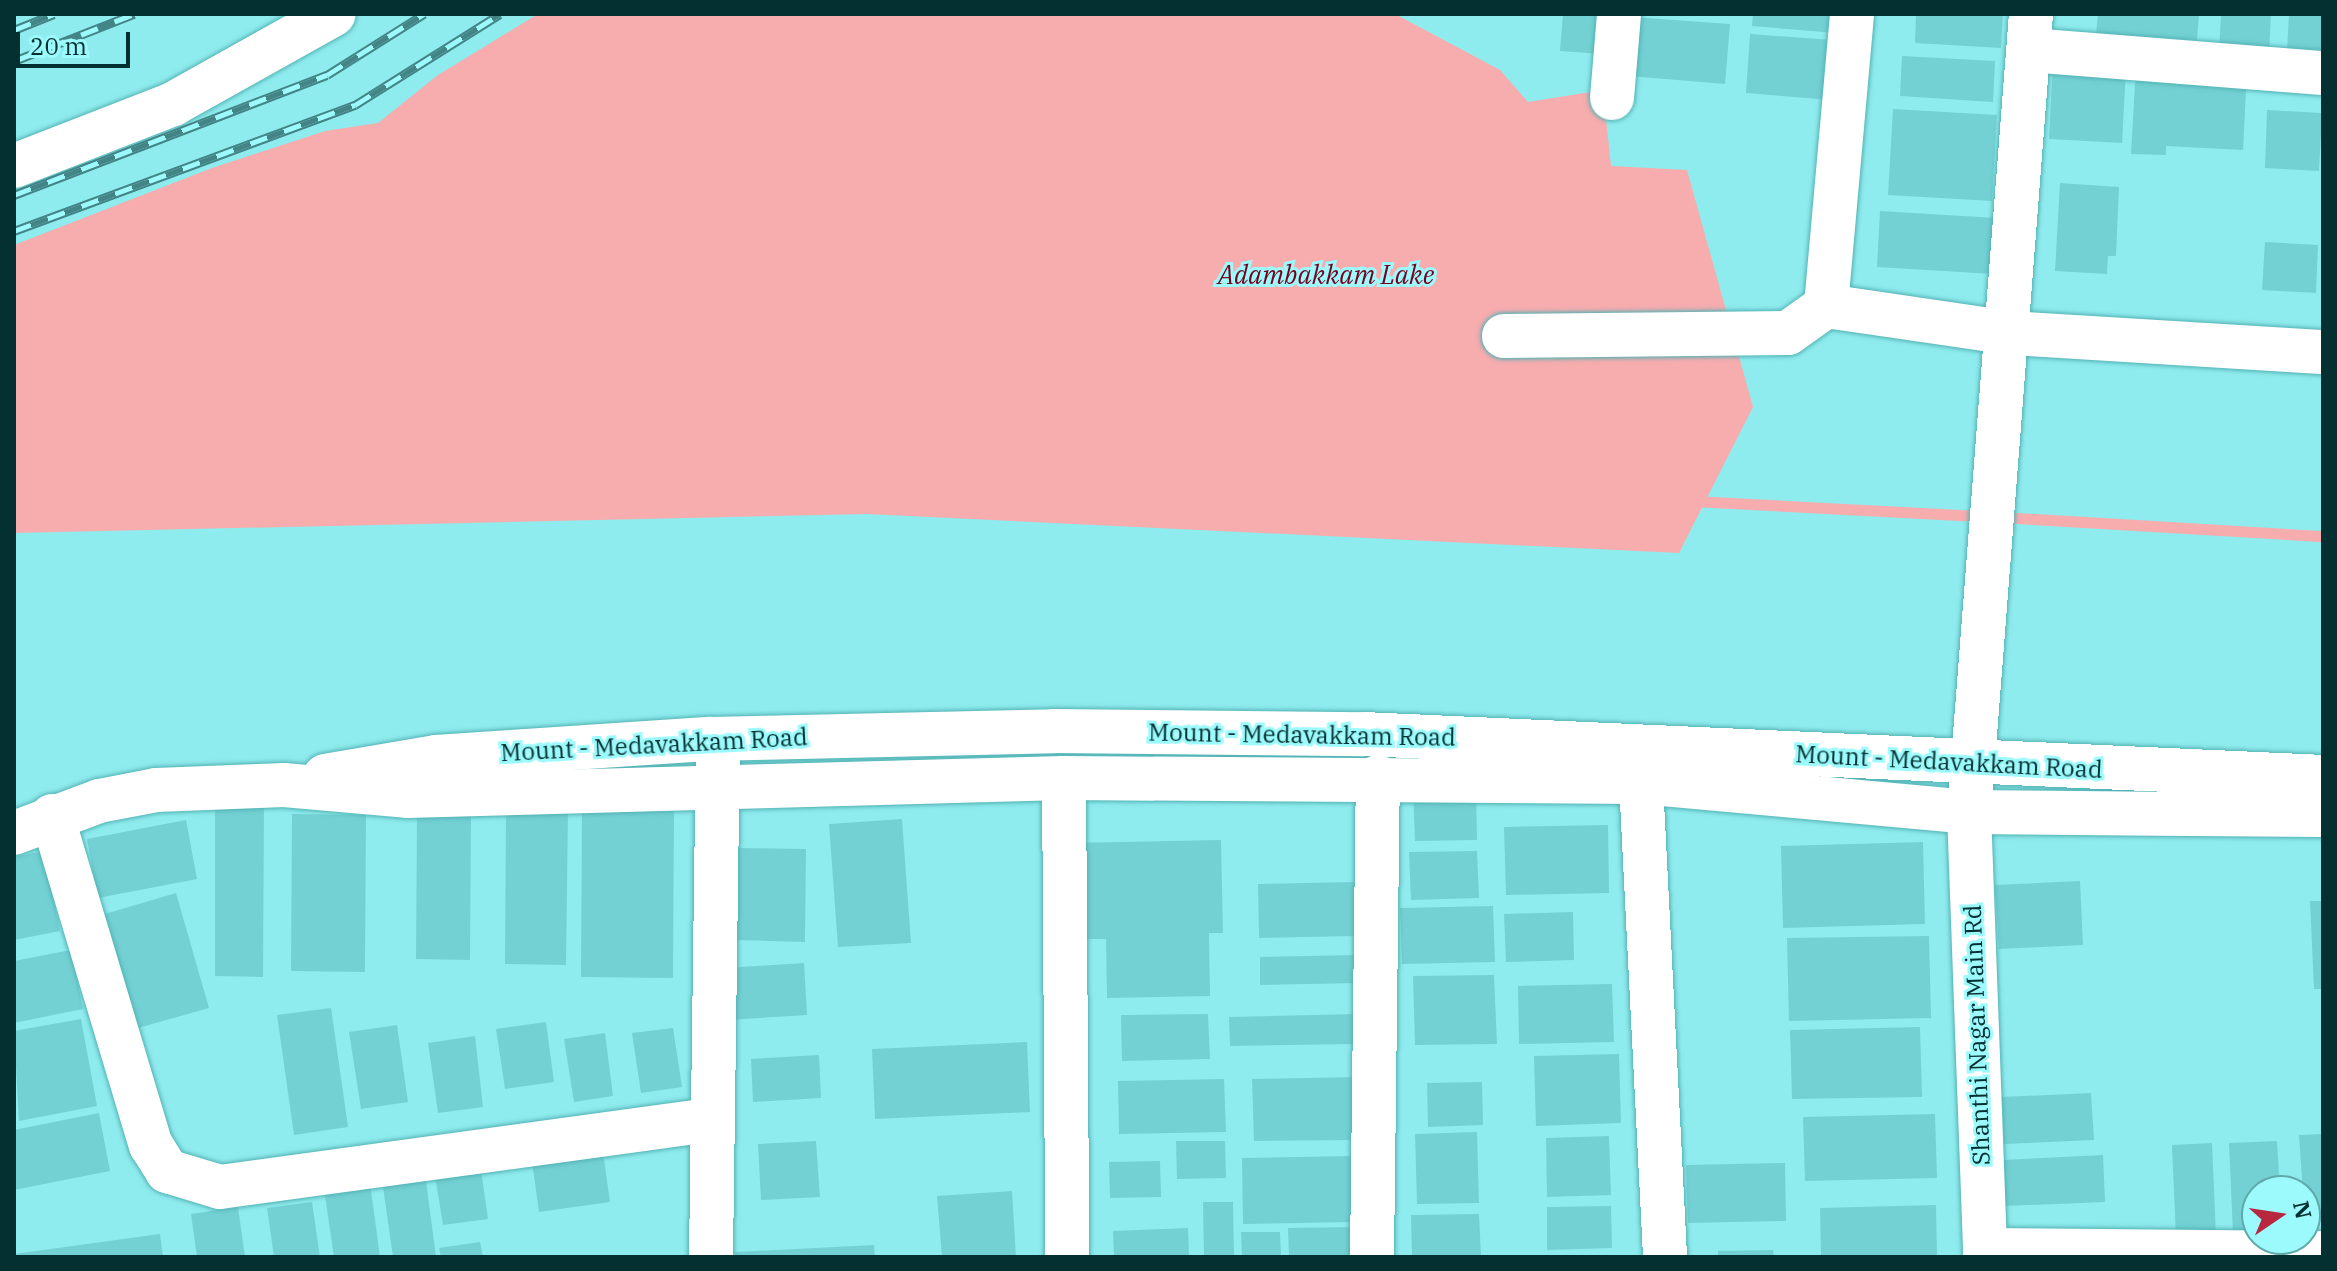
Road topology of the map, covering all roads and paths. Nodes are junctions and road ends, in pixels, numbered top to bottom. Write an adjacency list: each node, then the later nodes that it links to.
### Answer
1 (334, 14): 7 (street)
2 (1619, 14): 6 (street)
3 (1852, 14): 8 (street)
4 (2030, 32): 5 (street); 9 (street, Shanthi Nagar Main Rd)
5 (2323, 73)
6 (1612, 98)
7 (14, 166)
8 (1826, 306): 9 (street); 10 (street)
9 (2010, 333): 11 (street); 13 (street, Shanthi Nagar Main Rd)
10 (1504, 336)
11 (2323, 352)
12 (718, 739): 13 (street, Mount - Medavakkam Road); 18 (street, Mount - Medavakkam Road); 19 (street)
13 (1970, 766): 15 (street, Mount - Medavakkam Road); 20 (street, Shanthi Nagar Main Rd)
14 (1378, 777): 16 (street, Mount - Medavakkam Road); 17 (street, Mount - Medavakkam Road); 28 (street)
15 (2323, 777)
16 (1064, 778): 19 (street, Mount - Medavakkam Road); 27 (street)
17 (1641, 782): 20 (street, Mount - Medavakkam Road); 29 (street)
18 (284, 785): 19 (street, Mount - Medavakkam Road); 22 (street, Mount - Medavakkam Road)
19 (713, 788): 23 (street)
20 (1969, 812): 21 (street, Mount - Medavakkam Road); 25 (street, Shanthi Nagar Main Rd)
21 (2323, 815)
22 (33, 825): 23 (street)
23 (711, 1120): 26 (street)
24 (2323, 1253): 25 (street)
25 (1985, 1254)
26 (711, 1257)
27 (1067, 1257)
28 (1372, 1257)
29 (1665, 1257)

